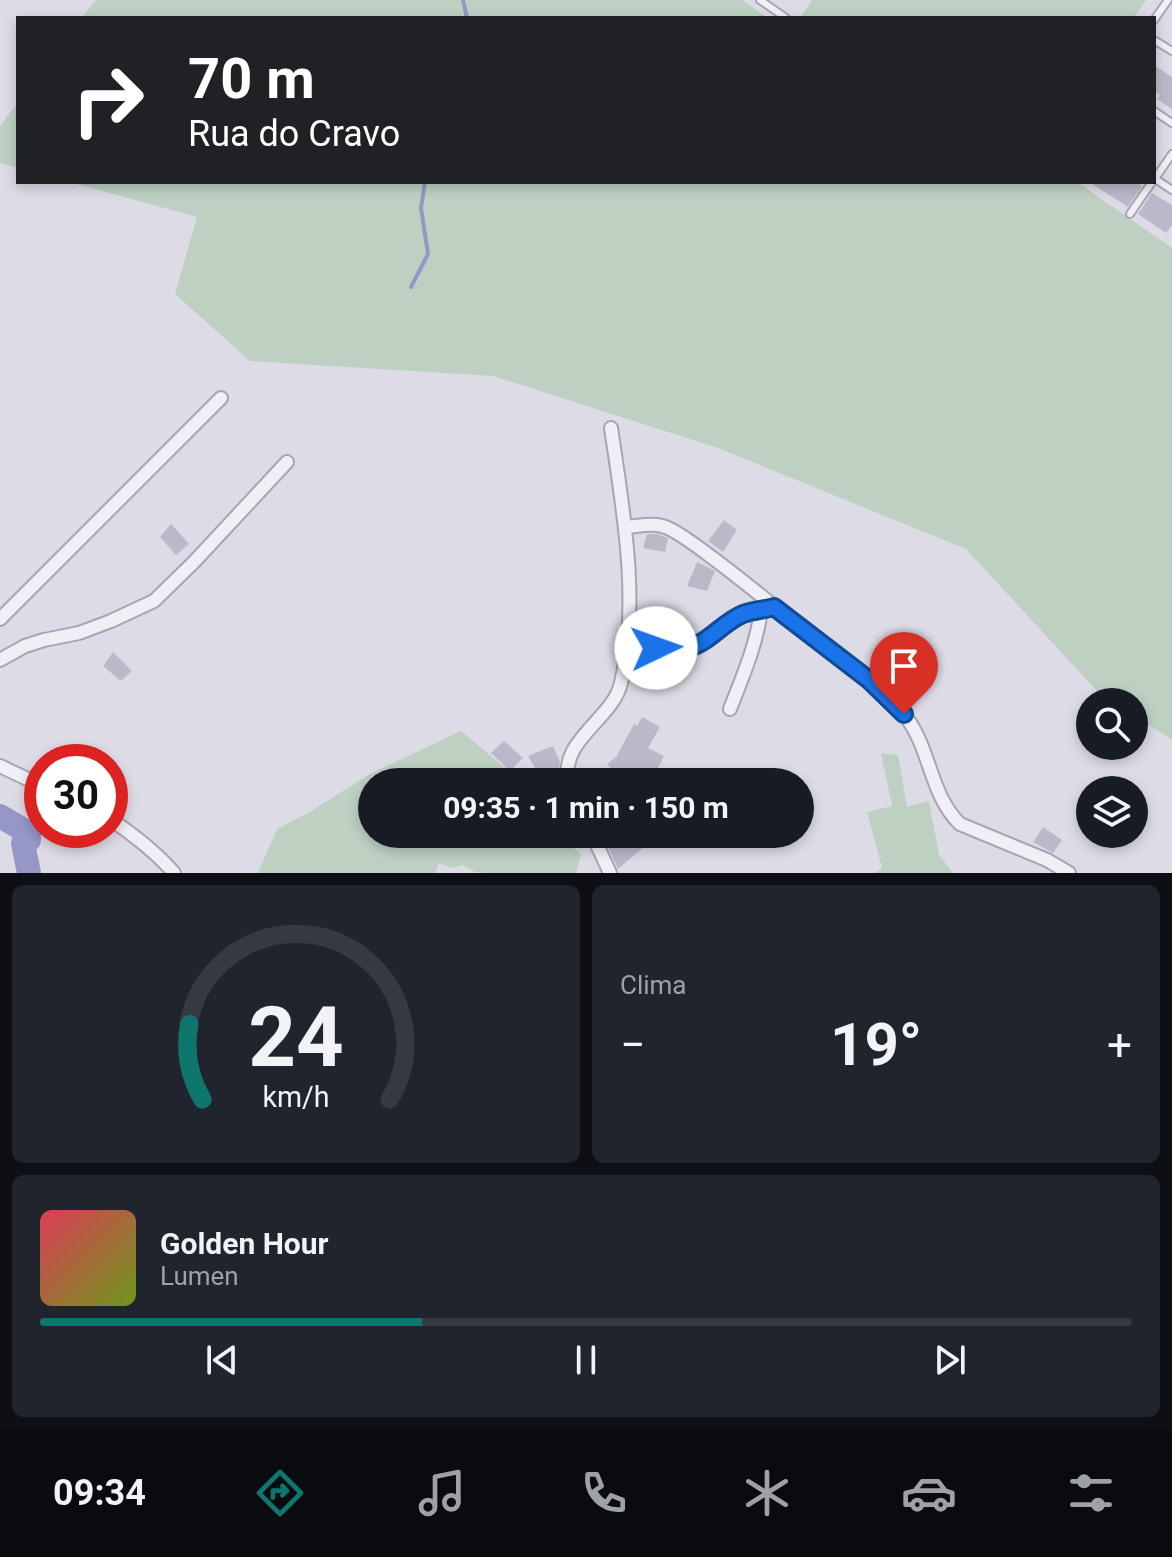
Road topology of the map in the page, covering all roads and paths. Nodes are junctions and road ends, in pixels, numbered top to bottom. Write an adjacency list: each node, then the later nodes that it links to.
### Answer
1 (760, 0): 3 (lane)
2 (1168, 0): 4 (lane)
3 (783, 16)
4 (1156, 17)
5 (1172, 154): 6 (lane)
6 (1156, 177)
7 (1151, 184): 8 (lane)
8 (1130, 214)
9 (221, 398): 15 (street)
10 (611, 428): 12 (street)
11 (287, 462): 16 (street)
12 (626, 527): 13 (street); 17 (street)
13 (774, 607): 14 (street); 26 (street)
14 (761, 611): 17 (street); 18 (street)
15 (0, 619)
16 (0, 660)
17 (624, 668): 20 (street)
18 (730, 709)
19 (0, 766): 21 (street)
20 (568, 768)
21 (24, 777)
22 (128, 830): 24 (street)
23 (598, 848): 25 (street)
24 (174, 873)
25 (610, 873)
26 (1069, 873)

